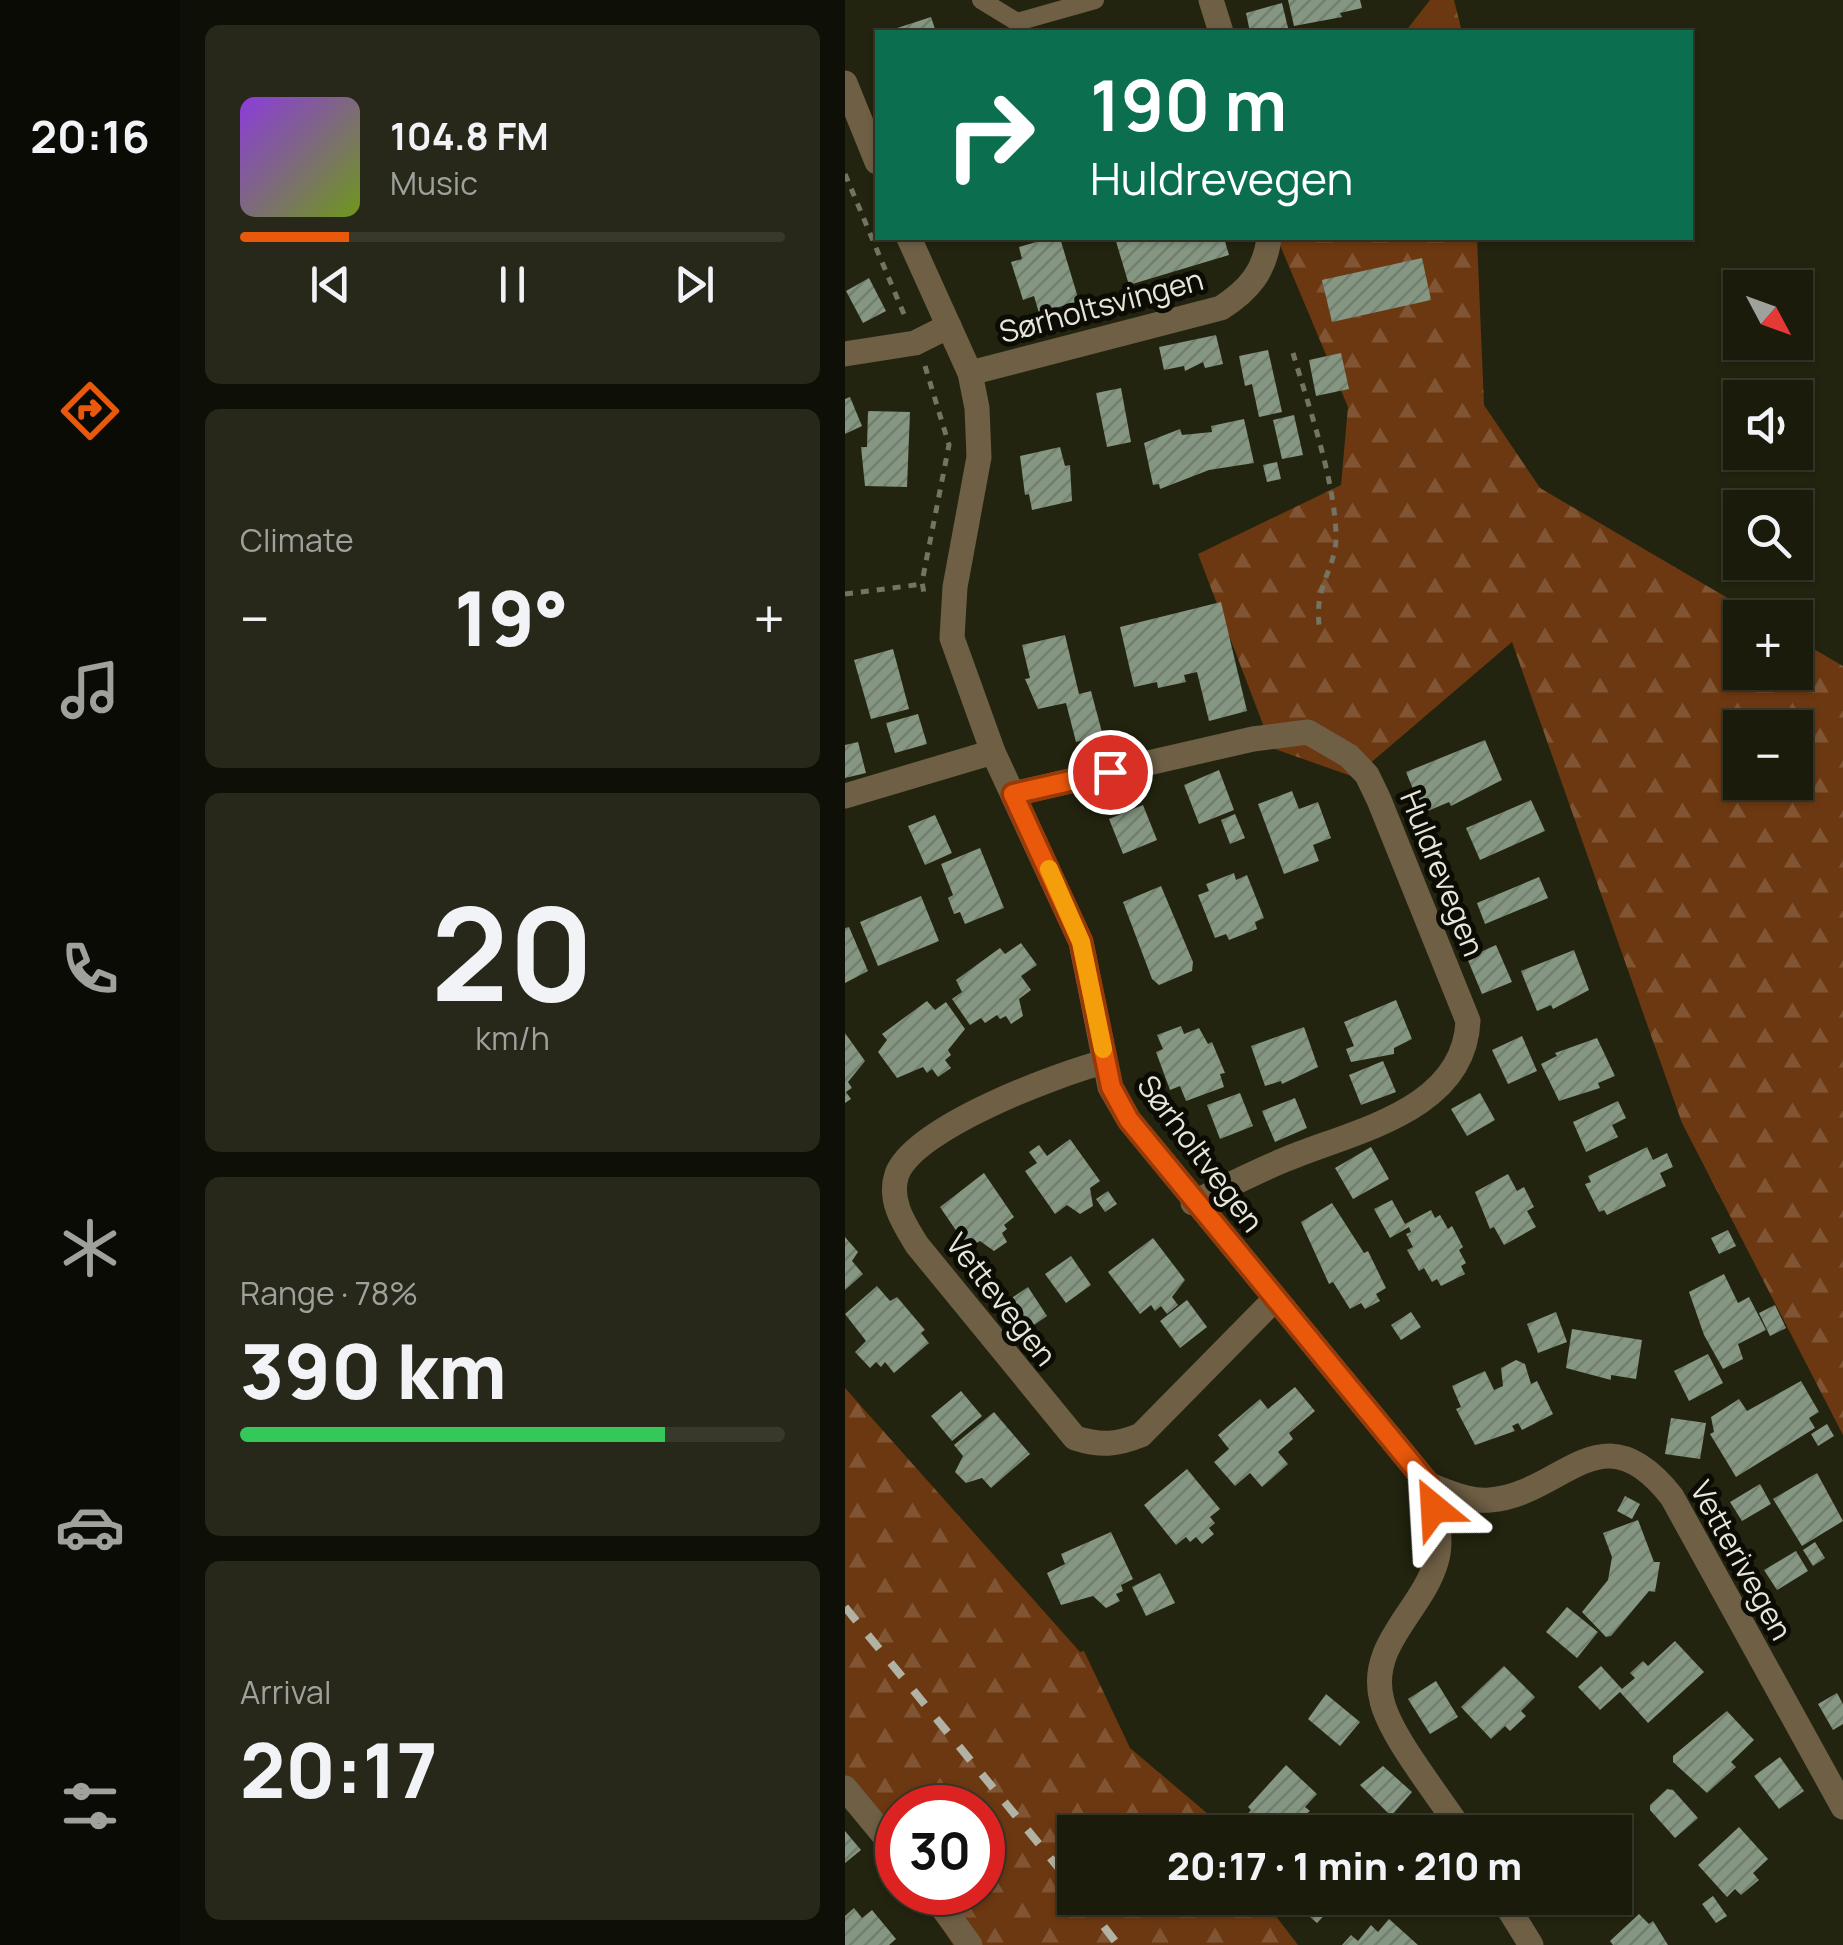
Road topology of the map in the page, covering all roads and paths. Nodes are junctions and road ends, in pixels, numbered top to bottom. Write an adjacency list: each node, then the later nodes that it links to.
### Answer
1 (981, 0): 2 (lane)
2 (1095, 0)
3 (1211, 0): 4 (street)
4 (1220, 30)
5 (845, 83): 6 (street)
6 (875, 157)
7 (910, 240): 9 (street, Sørholtvegen)
8 (1269, 240): 12 (street, Sørholtsvingen)
9 (949, 326): 10 (street); 12 (street, Sørholtvegen)
10 (845, 354)
11 (1293, 354): 15 (path)
12 (970, 373): 16 (street, Sørholtvegen)
13 (923, 584): 14 (path)
14 (845, 594)
15 (1320, 631)
16 (993, 752): 17 (street, Sørholtvegen); 18 (street)
17 (1013, 794): 19 (street, Sørholtvegen); 20 (street, Huldrevegen)
18 (845, 796)
19 (1104, 1062): 20 (street, Sørholtvegen); 21 (street, Vettevegen)
20 (1193, 1203): 21 (street, Sørholtvegen)
21 (1273, 1300): 22 (street, Sørholtvegen)
22 (1429, 1485): 24 (street, Vetterivegen); 25 (street)
23 (845, 1788): 26 (street)
24 (1843, 1807)
25 (1451, 1815)
26 (875, 1824)
27 (948, 1915): 29 (street)
28 (1512, 1915): 30 (street)
29 (970, 1945)
30 (1531, 1945)

